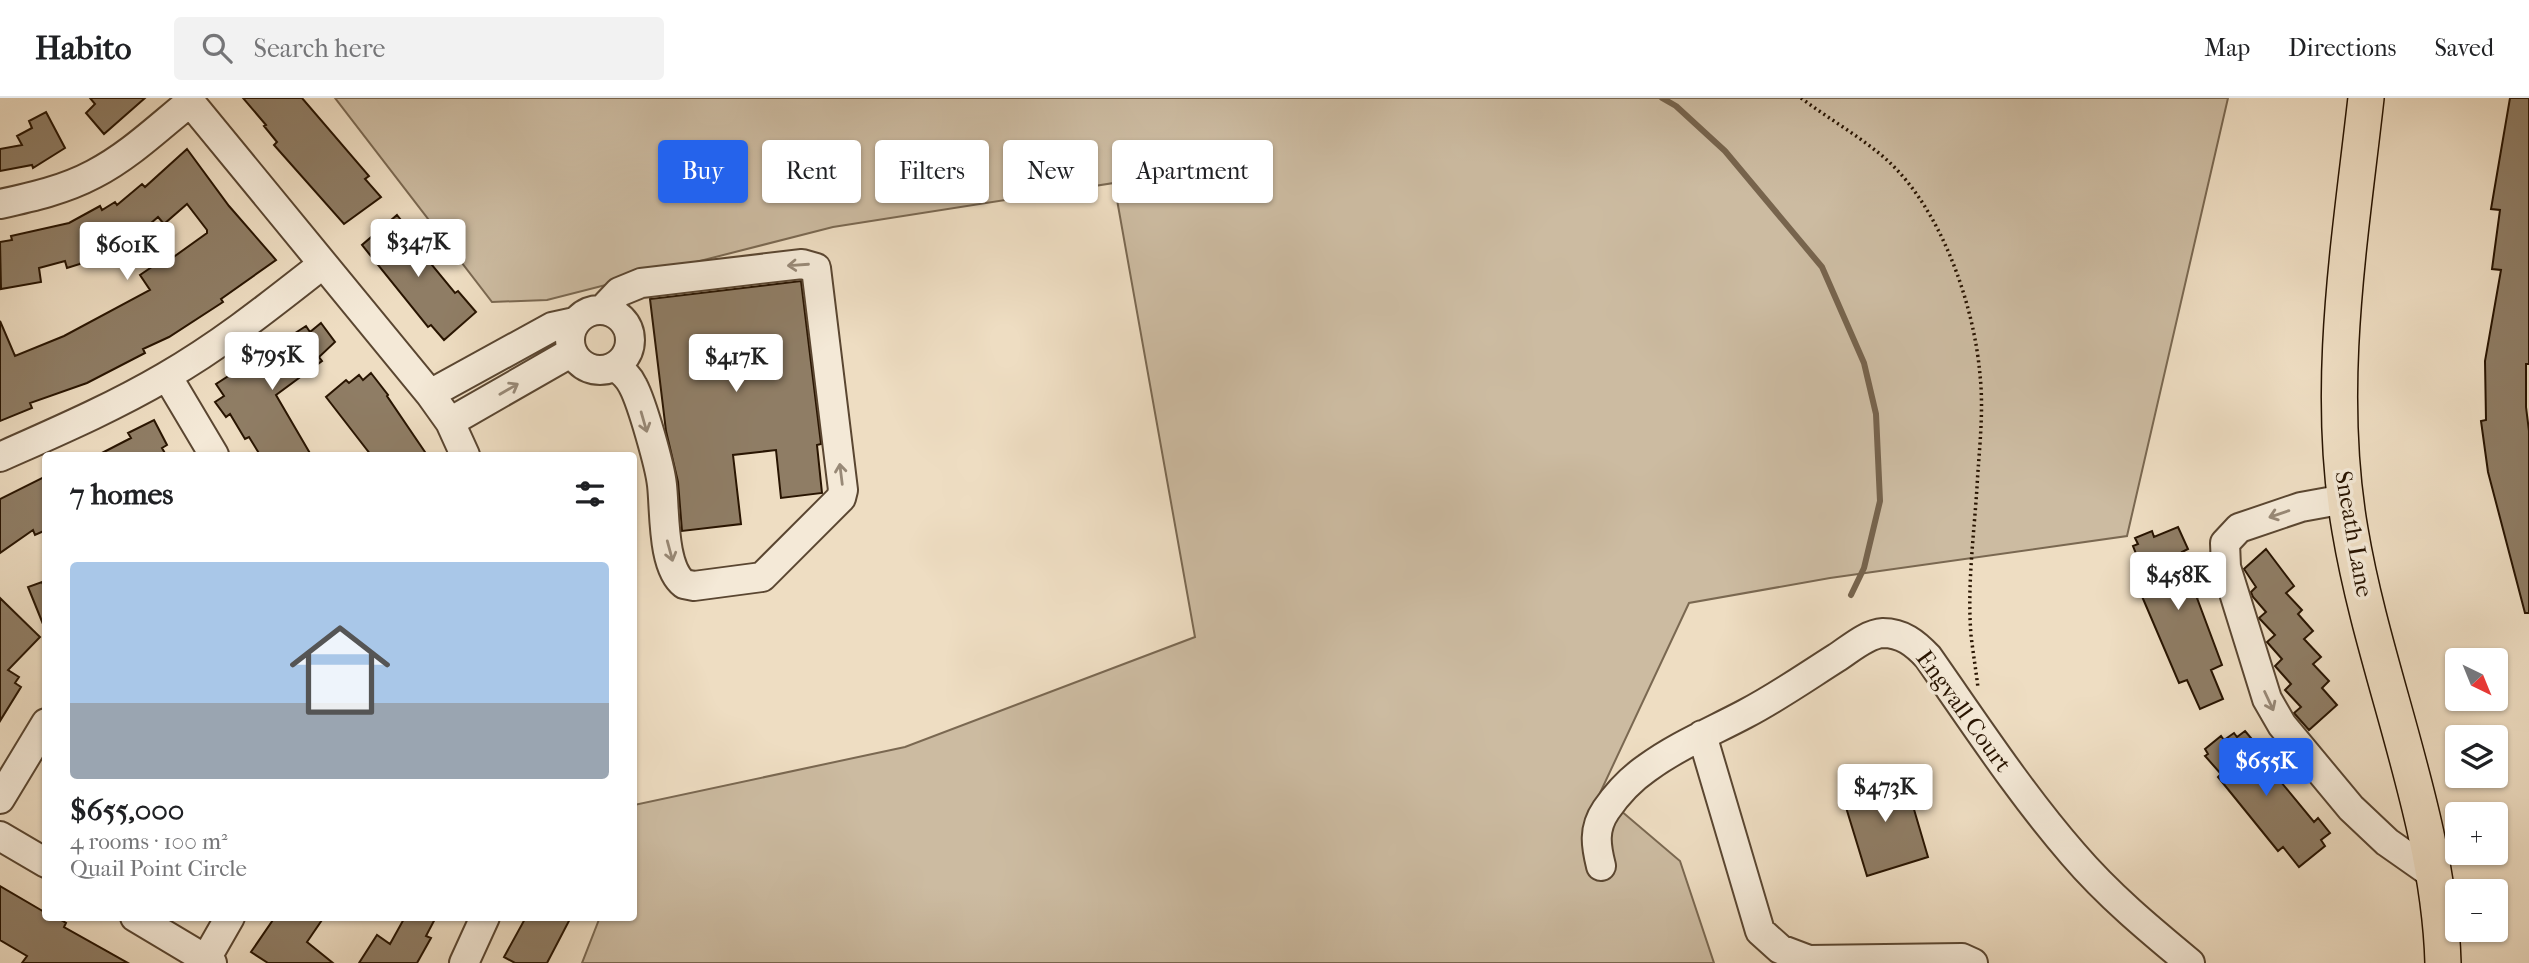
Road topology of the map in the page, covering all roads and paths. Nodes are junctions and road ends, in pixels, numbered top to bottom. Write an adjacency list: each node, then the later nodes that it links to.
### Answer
1 (1801, 98): 17 (path)
2 (2366, 98): 16 (main road, Sneath Lane)
3 (188, 100): 4 (street); 5 (street)
4 (0, 204)
5 (323, 264): 10 (street); 11 (street)
6 (602, 310): 7 (street); 9 (street); 9 (street, one-way to 6)
7 (575, 322): 8 (street); 11 (street)
8 (572, 352): 9 (street); 12 (street, one-way to 8)
9 (615, 366)
10 (167, 376): 13 (street); 15 (street)
11 (430, 394): 12 (street)
12 (450, 422): 14 (street)
13 (212, 452)
14 (464, 452)
15 (0, 457)
16 (2345, 499): 24 (main road, Sneath Lane); 24 (street, one-way to 24)
17 (1980, 699)
18 (42, 730): 20 (street)
19 (1702, 735): 23 (street, Engvall Court); 30 (street); 31 (street, Engvall Court)
20 (0, 799)
21 (0, 836): 22 (street)
22 (42, 861)
23 (1601, 866)
24 (2434, 875): 32 (main road, Sneath Lane)
25 (142, 921): 28 (street)
26 (228, 921): 28 (street)
27 (483, 921): 29 (street)
28 (209, 961)
29 (464, 963)
30 (1973, 963)
31 (2190, 963)
32 (2442, 963)

